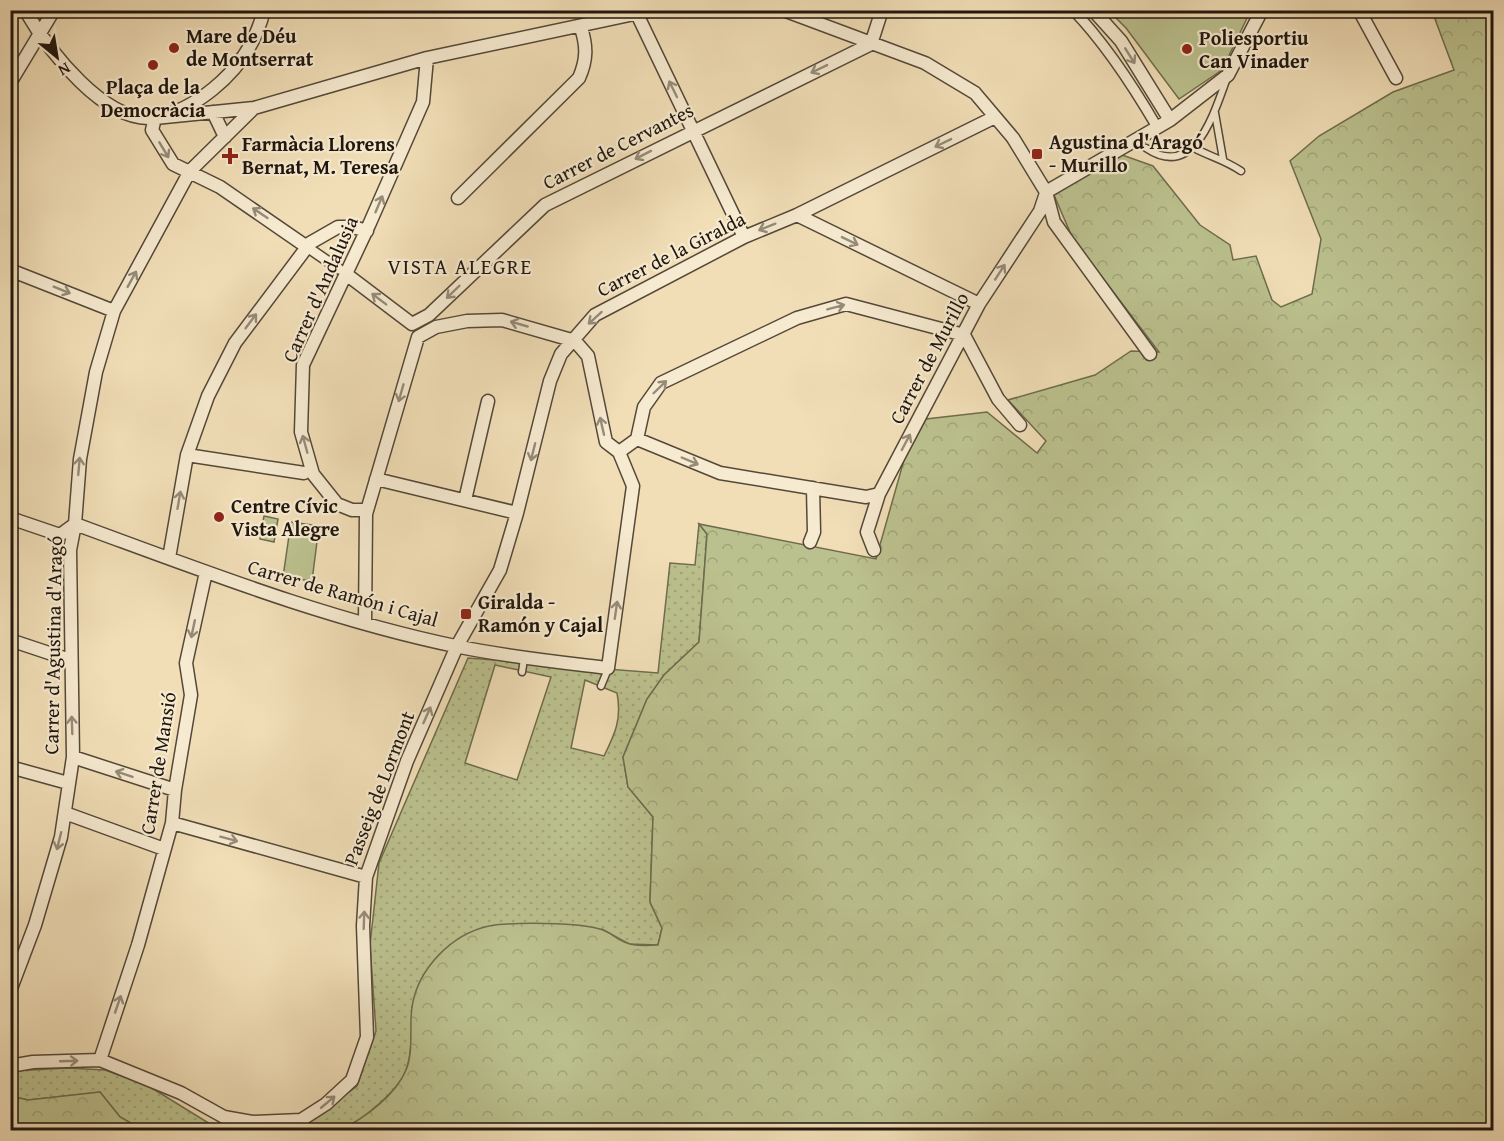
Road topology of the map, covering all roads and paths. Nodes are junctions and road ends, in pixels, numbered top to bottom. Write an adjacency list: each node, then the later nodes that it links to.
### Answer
1 (25, 10): 14 (street)
2 (54, 10): 14 (street)
3 (264, 10): 24 (street)
4 (653, 10): 11 (street, Carrer d'Agustina d'Aragó)
5 (783, 10): 15 (street)
6 (882, 10): 15 (street)
7 (1073, 10): 26 (street)
8 (1093, 10): 25 (street, one-way to 25)
9 (1262, 10): 17 (street)
10 (1359, 10): 18 (street)
11 (637, 14): 12 (street, Carrer d'Agustina d'Aragó); 27 (street, one-way to 11)
12 (608, 15): 13 (street, Carrer d'Agustina d'Aragó)
13 (581, 27): 16 (street, Carrer d'Agustina d'Aragó); 35 (street)
14 (39, 35): 19 (street); 24 (street)
15 (871, 44): 23 (street); 27 (street, Carrer de Cervantes, one-way to 27)
16 (427, 58): 20 (street, Carrer d'Agustina d'Aragó); 37 (street, Carrer d'Andalusia, one-way to 16)
17 (1228, 75): 22 (lane); 25 (street)
18 (1396, 78)
19 (10, 83)
20 (254, 108): 21 (street, Carrer d'Agustina d'Aragó); 28 (street, Carrer d'Agustina d'Aragó)
21 (213, 112): 24 (street, Carrer d'Agustina d'Aragó); 28 (street)
22 (1215, 113): 30 (lane); 31 (lane)
23 (995, 117): 34 (street); 36 (street, Carrer de la Giralda, one-way to 36)
24 (155, 118): 32 (street, one-way to 32)
25 (1170, 120): 26 (street)
26 (1156, 127): 34 (street)
27 (693, 130): 38 (street); 41 (street, Carrer de Cervantes, one-way to 41)
28 (225, 137): 32 (street, Carrer d'Agustina d'Aragó)
29 (1146, 148): 30 (lane)
30 (1194, 148): 31 (lane)
31 (1223, 159): 33 (lane)
32 (190, 171): 39 (street, one-way to 32); 43 (street, Carrer d'Agustina d'Aragó, one-way to 32)
33 (1241, 171)
34 (1046, 192): 42 (street, Carrer de Murillo, one-way to 34); 46 (street)
35 (458, 198)
36 (797, 215): 38 (street, Carrer de la Giralda, one-way to 38); 42 (street, one-way to 42)
37 (367, 231): 39 (street); 41 (street, Carrer d'Andalusia)
38 (744, 237): 45 (street, Carrer de la Giralda, one-way to 45)
39 (307, 247): 41 (street); 51 (street, one-way to 39)
40 (10, 270): 43 (street, one-way to 43)
41 (342, 271): 57 (street, Carrer d'Andalusia, one-way to 41)
42 (979, 304): 44 (street, Carrer de Murillo)
43 (114, 311): 60 (street, Carrer d'Agustina d'Aragó, one-way to 43)
44 (964, 335): 48 (street); 49 (street, one-way to 44); 55 (street, Carrer de Murillo, one-way to 44)
45 (575, 340): 50 (street, one-way to 45); 53 (street, one-way to 53); 58 (street, Carrer de la Giralda, one-way to 58)
46 (1150, 354)
47 (488, 401): 56 (street)
48 (1020, 425)
49 (637, 439): 50 (street); 54 (street, one-way to 54)
50 (619, 452): 70 (street, one-way to 50)
51 (187, 455): 52 (street); 63 (street, one-way to 51)
52 (304, 473)
53 (376, 479): 56 (street); 57 (street)
54 (813, 488): 55 (street); 61 (street)
55 (879, 494): 62 (street, Carrer de Murillo)
56 (465, 500): 58 (street)
57 (367, 510): 65 (street)
58 (517, 513): 67 (street, Carrer de la Giralda)
59 (10, 518): 60 (street)
60 (75, 524): 63 (street, Carrer de Ramón i Cajal); 69 (street, Carrer d'Agustina d'Aragó)
61 (810, 542)
62 (874, 550)
63 (169, 558): 64 (street, Carrer de Ramón i Cajal)
64 (206, 572): 65 (street, Carrer de Ramón i Cajal); 76 (street, Carrer de Mansió, one-way to 76)
65 (365, 623): 67 (street, Carrer de Ramón i Cajal)
66 (10, 640): 69 (street)
67 (457, 646): 68 (street, Carrer de Ramón i Cajal); 80 (street, Passeig de Lormont, one-way to 67)
68 (524, 659): 70 (street, Carrer de Ramón i Cajal); 71 (lane)
69 (70, 660): 73 (street, Carrer d'Agustina d'Aragó, one-way to 69)
70 (608, 668): 72 (lane)
71 (522, 672)
72 (601, 686)
73 (73, 757): 75 (street, Carrer d'Agustina d'Aragó); 76 (street, one-way to 73)
74 (10, 767): 75 (street)
75 (68, 783): 77 (street, Carrer d'Agustina d'Aragó)
76 (175, 790): 78 (street, Carrer de Mansió)
77 (65, 813): 79 (street); 81 (street, Carrer d'Agustina d'Aragó, one-way to 81)
78 (172, 823): 79 (street, Carrer de Mansió); 80 (street, one-way to 80)
79 (164, 849): 82 (street, Carrer de Mansió, one-way to 79)
80 (366, 877): 82 (street, Passeig de Lormont, one-way to 80)
81 (10, 991)
82 (100, 1060): 83 (street, Passeig de Lormont, one-way to 82)
83 (10, 1066)

